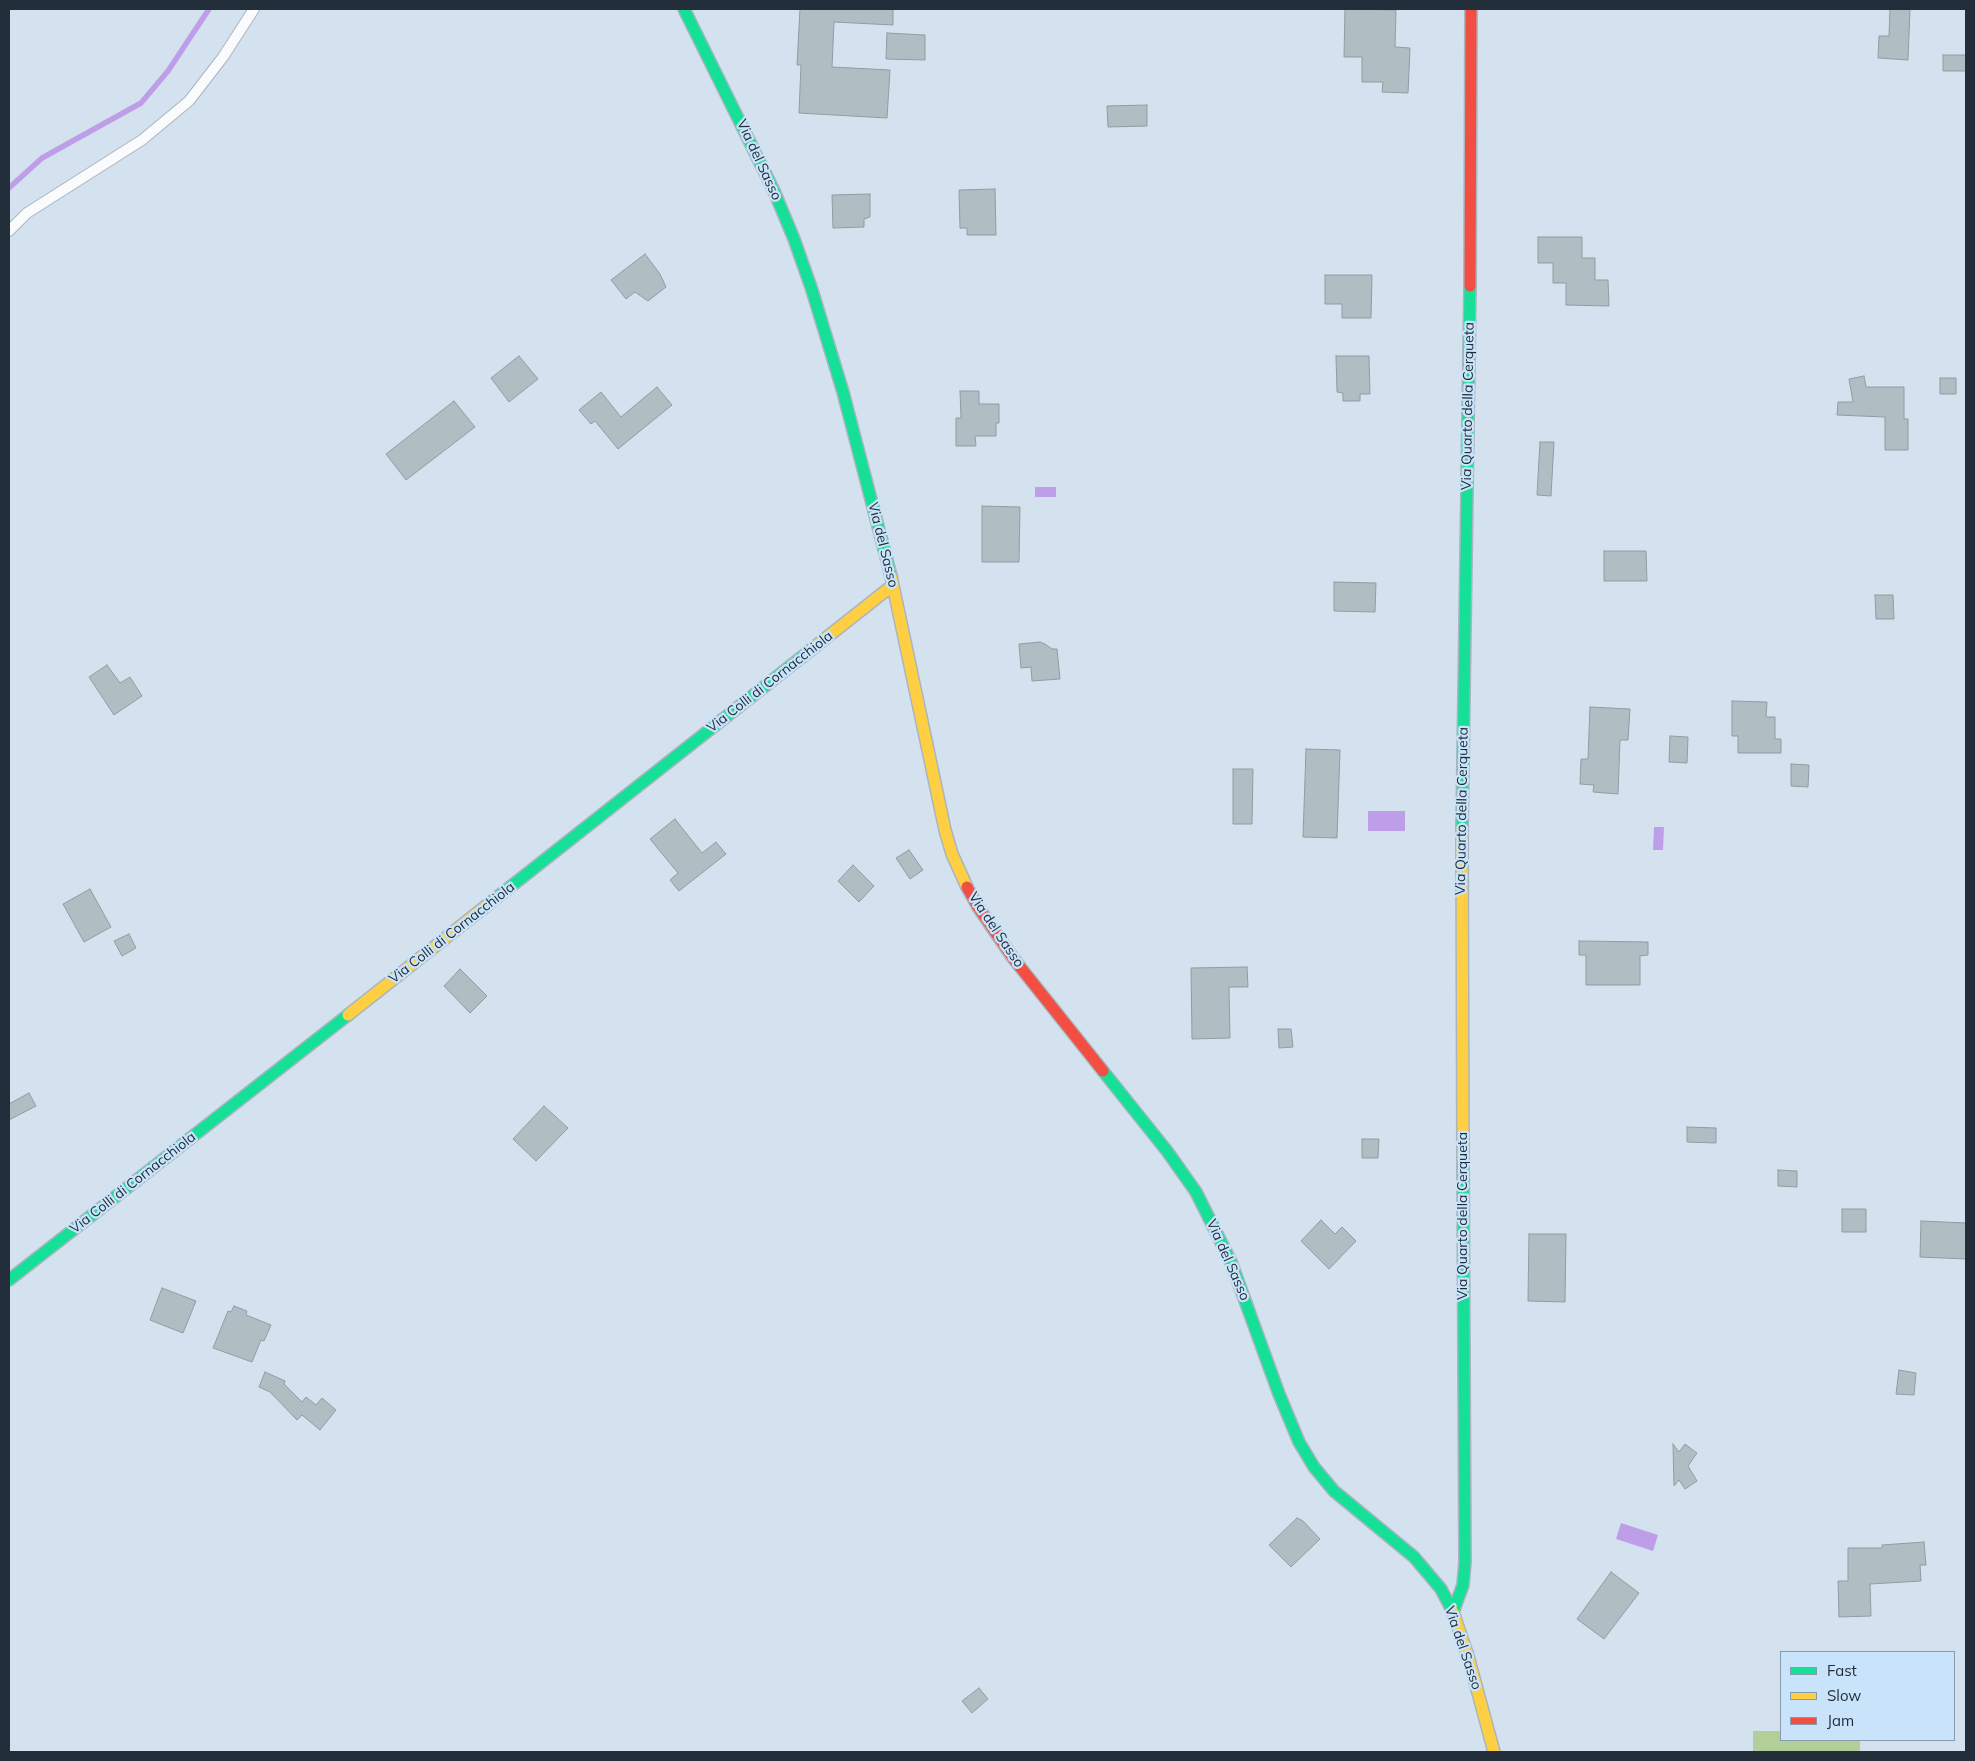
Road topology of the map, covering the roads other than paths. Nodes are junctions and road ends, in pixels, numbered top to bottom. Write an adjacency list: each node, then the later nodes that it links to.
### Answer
1 (254, 9): 4 (lane)
2 (684, 9): 5 (street, Via del Sasso)
3 (1471, 9): 7 (street, Via Quarto della Cerqueta)
4 (9, 231)
5 (893, 585): 6 (street, Via Colli di Cornacchiola); 7 (street, Via del Sasso)
6 (9, 1280)
7 (1453, 1612): 8 (street, Via del Sasso)
8 (1494, 1752)

